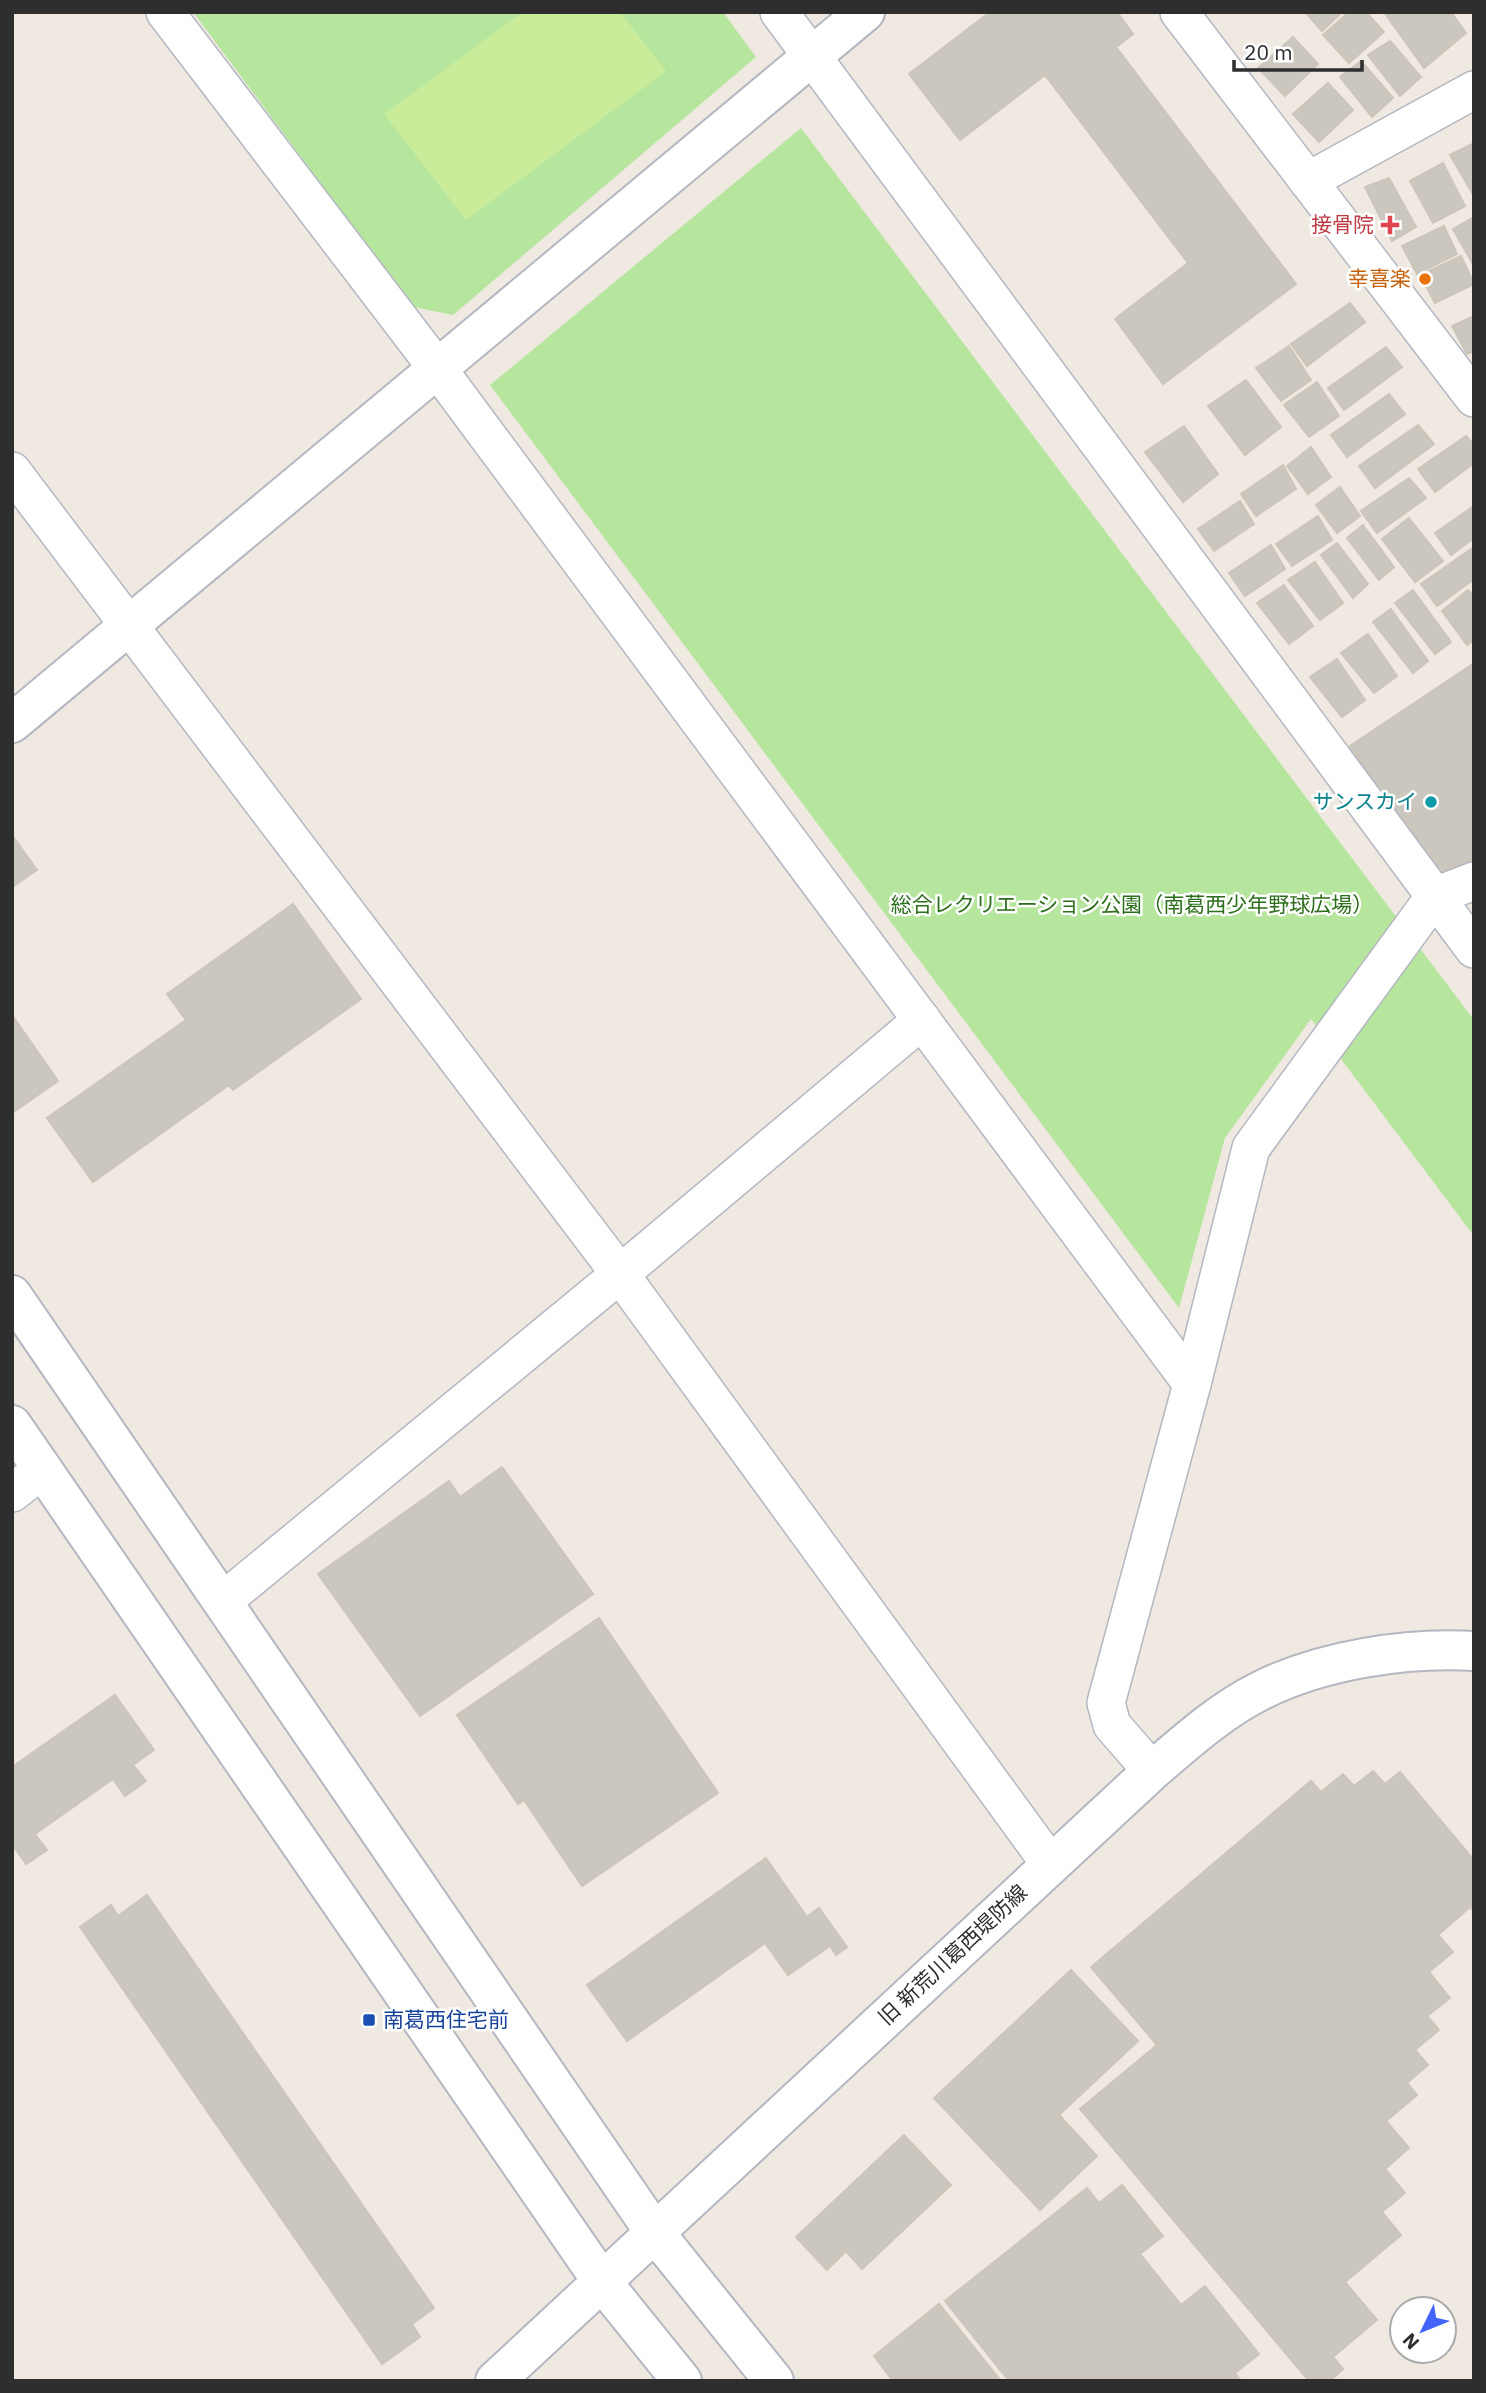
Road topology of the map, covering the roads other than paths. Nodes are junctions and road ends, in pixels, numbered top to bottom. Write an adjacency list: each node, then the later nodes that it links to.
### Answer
1 (165, 12): 8 (street)
2 (779, 12): 5 (street)
3 (865, 12): 5 (street)
4 (1179, 12): 7 (street)
5 (811, 56): 8 (street); 14 (street)
6 (1474, 90): 7 (street)
7 (1308, 181): 9 (street)
8 (438, 368): 11 (street); 16 (street)
9 (1474, 398)
10 (12, 471): 11 (street)
11 (129, 627): 12 (street); 17 (street)
12 (12, 723)
13 (1474, 881): 14 (street)
14 (1435, 896): 15 (street); 19 (street)
15 (1474, 948)
16 (922, 1020): 17 (street); 19 (street)
17 (620, 1274): 23 (street); 26 (street)
18 (12, 1296): 23 (street)
19 (1192, 1384): 25 (street)
20 (12, 1425): 21 (street)
21 (43, 1469): 22 (street); 28 (street)
22 (12, 1493)
23 (223, 1601): 27 (street)
24 (1474, 1651): 25 (street, 旧 新荒川葛西堤防線)
25 (1152, 1771): 26 (street, 旧 新荒川葛西堤防線)
26 (1051, 1865): 27 (street, 旧 新荒川葛西堤防線)
27 (655, 2233): 28 (street, 旧 新荒川葛西堤防線); 31 (street)
28 (603, 2283): 29 (street, 旧 新荒川葛西堤防線); 30 (street)
29 (495, 2381)
30 (681, 2381)
31 (774, 2381)

